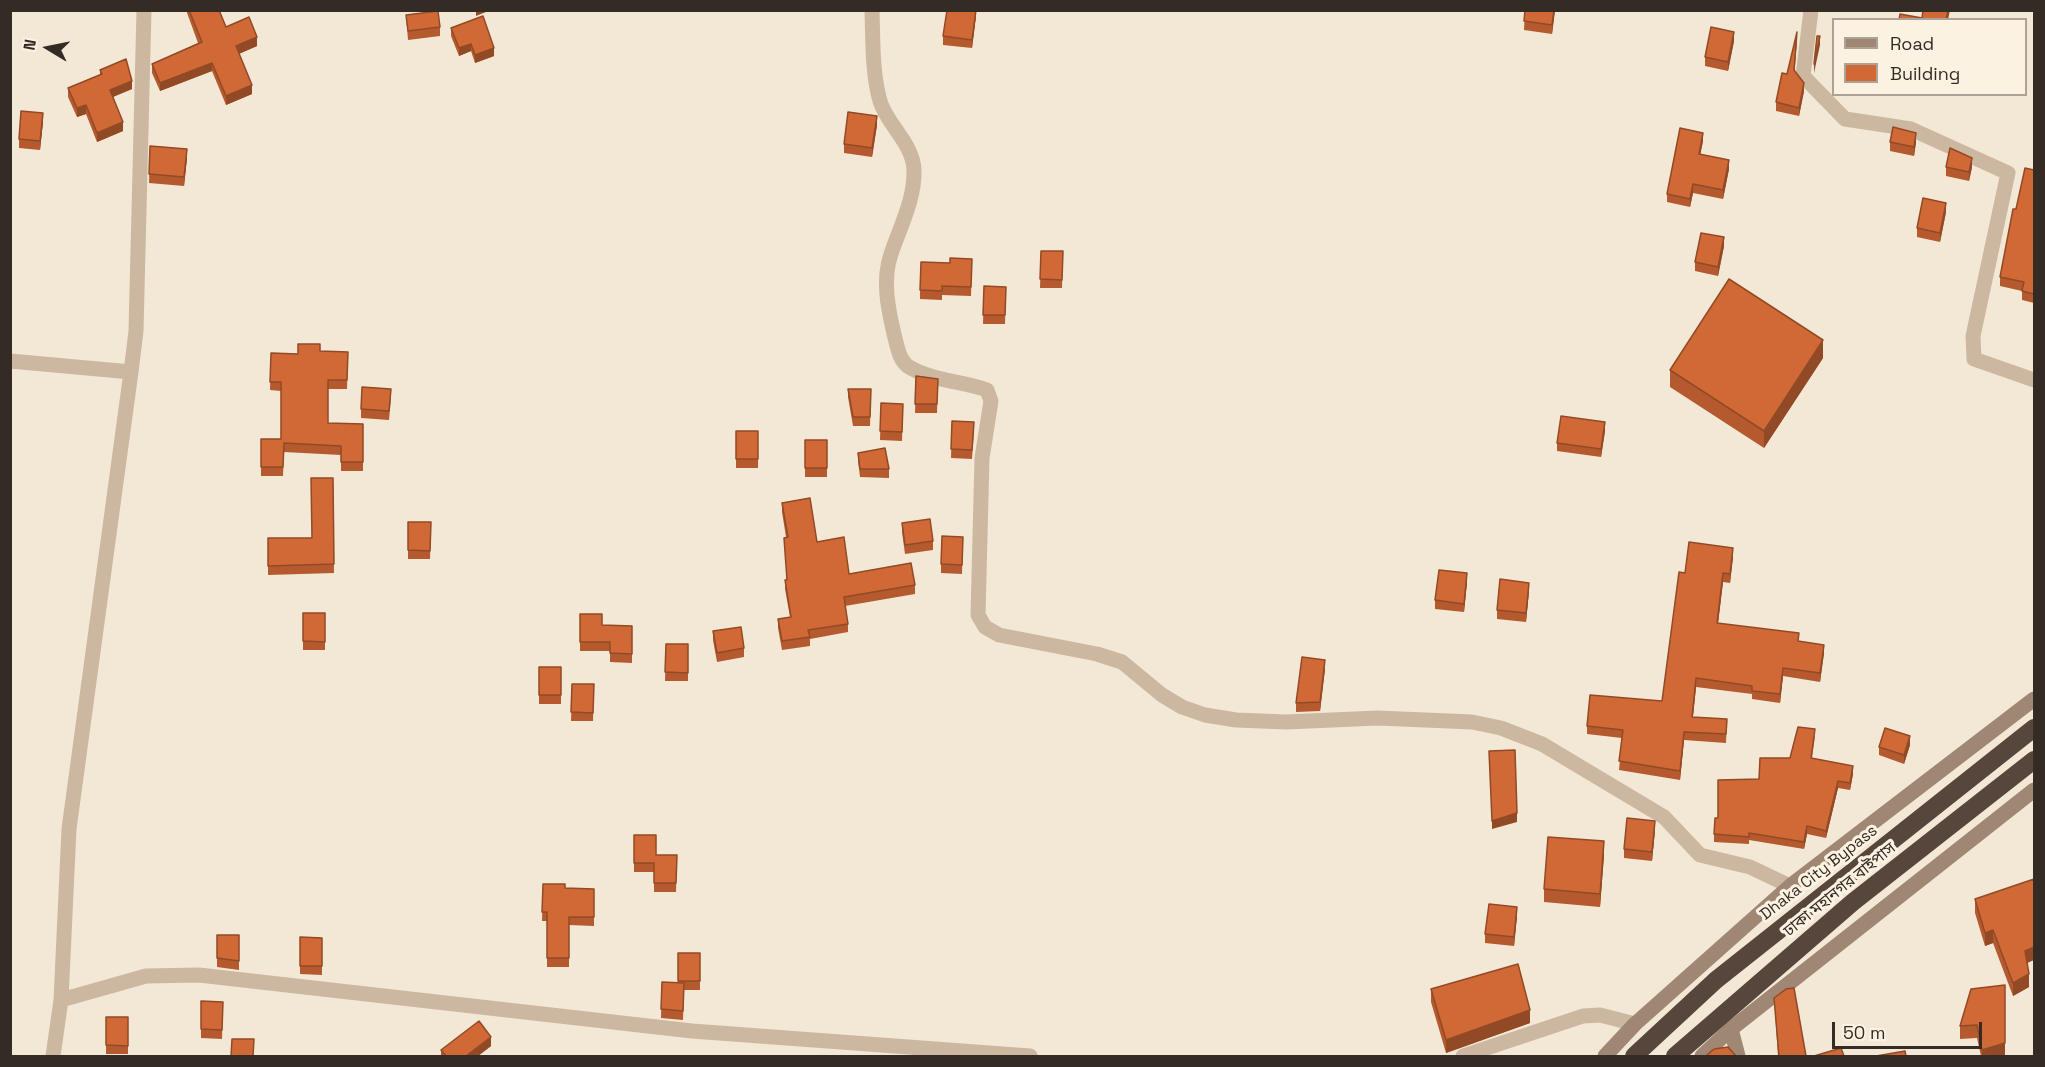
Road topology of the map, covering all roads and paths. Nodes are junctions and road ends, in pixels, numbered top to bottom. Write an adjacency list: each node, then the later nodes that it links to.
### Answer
1 (144, 10): 5 (street)
2 (872, 10): 11 (street)
3 (1811, 10): 6 (street)
4 (10, 361): 5 (street)
5 (131, 372): 12 (street)
6 (2034, 380)
7 (2034, 699): 11 (main road)
8 (2034, 728): 19 (highway, Dhaka City Bypass)
9 (2034, 760): 20 (highway, ঢাকা মহানগর বাইপাস)
10 (2034, 790): 14 (main road)
11 (1790, 886): 13 (main road)
12 (61, 1000): 15 (street); 16 (street)
13 (1635, 1024): 17 (street); 18 (main road)
14 (1731, 1029): 21 (main road); 22 (main road)
15 (53, 1056)
16 (1030, 1056)
17 (1463, 1056)
18 (1605, 1056)
19 (1634, 1056)
20 (1675, 1056)
21 (1702, 1056)
22 (1738, 1056)

